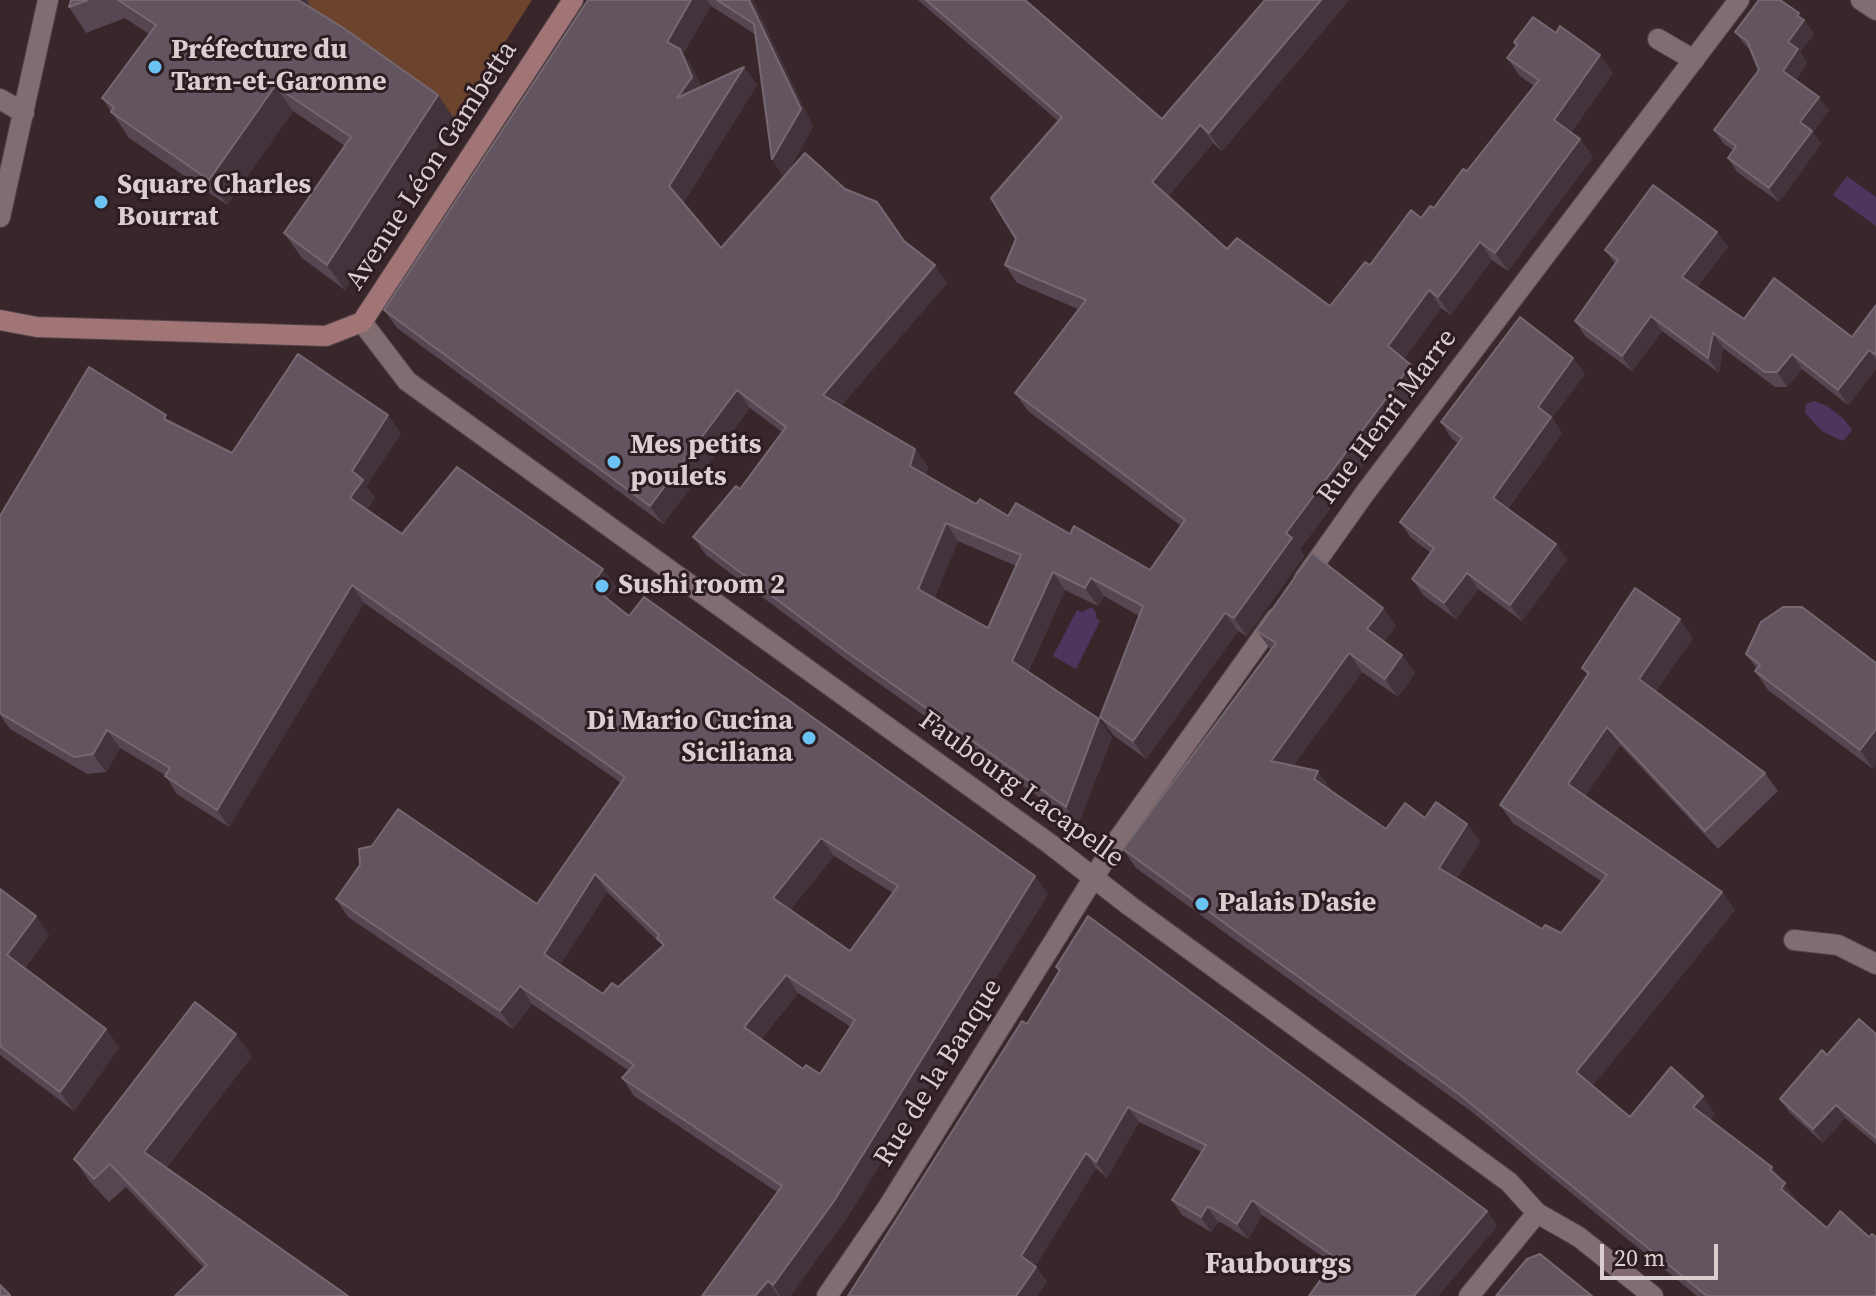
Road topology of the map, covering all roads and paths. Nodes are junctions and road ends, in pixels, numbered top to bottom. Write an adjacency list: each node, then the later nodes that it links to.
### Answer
1 (48, 0): 9 (street)
2 (573, 0): 12 (main road, Avenue Léon Gambetta)
3 (1739, 0): 7 (street, Rue Henri Marre)
4 (1861, 0): 5 (street)
5 (1876, 10)
6 (1658, 39): 7 (street)
7 (1694, 60): 13 (street, Rue Henri Marre)
8 (0, 99): 9 (street)
9 (24, 113): 10 (street)
10 (0, 217)
11 (0, 320): 12 (main road)
12 (362, 322): 13 (street, Faubourg Lacapelle)
13 (1094, 877): 16 (street, Faubourg Lacapelle); 17 (street, Rue de la Banque)
14 (1794, 940): 15 (street)
15 (1876, 964)
16 (1537, 1213): 18 (street); 19 (street, Faubourg Lacapelle)
17 (827, 1296)
18 (1469, 1296)
19 (1653, 1296)

